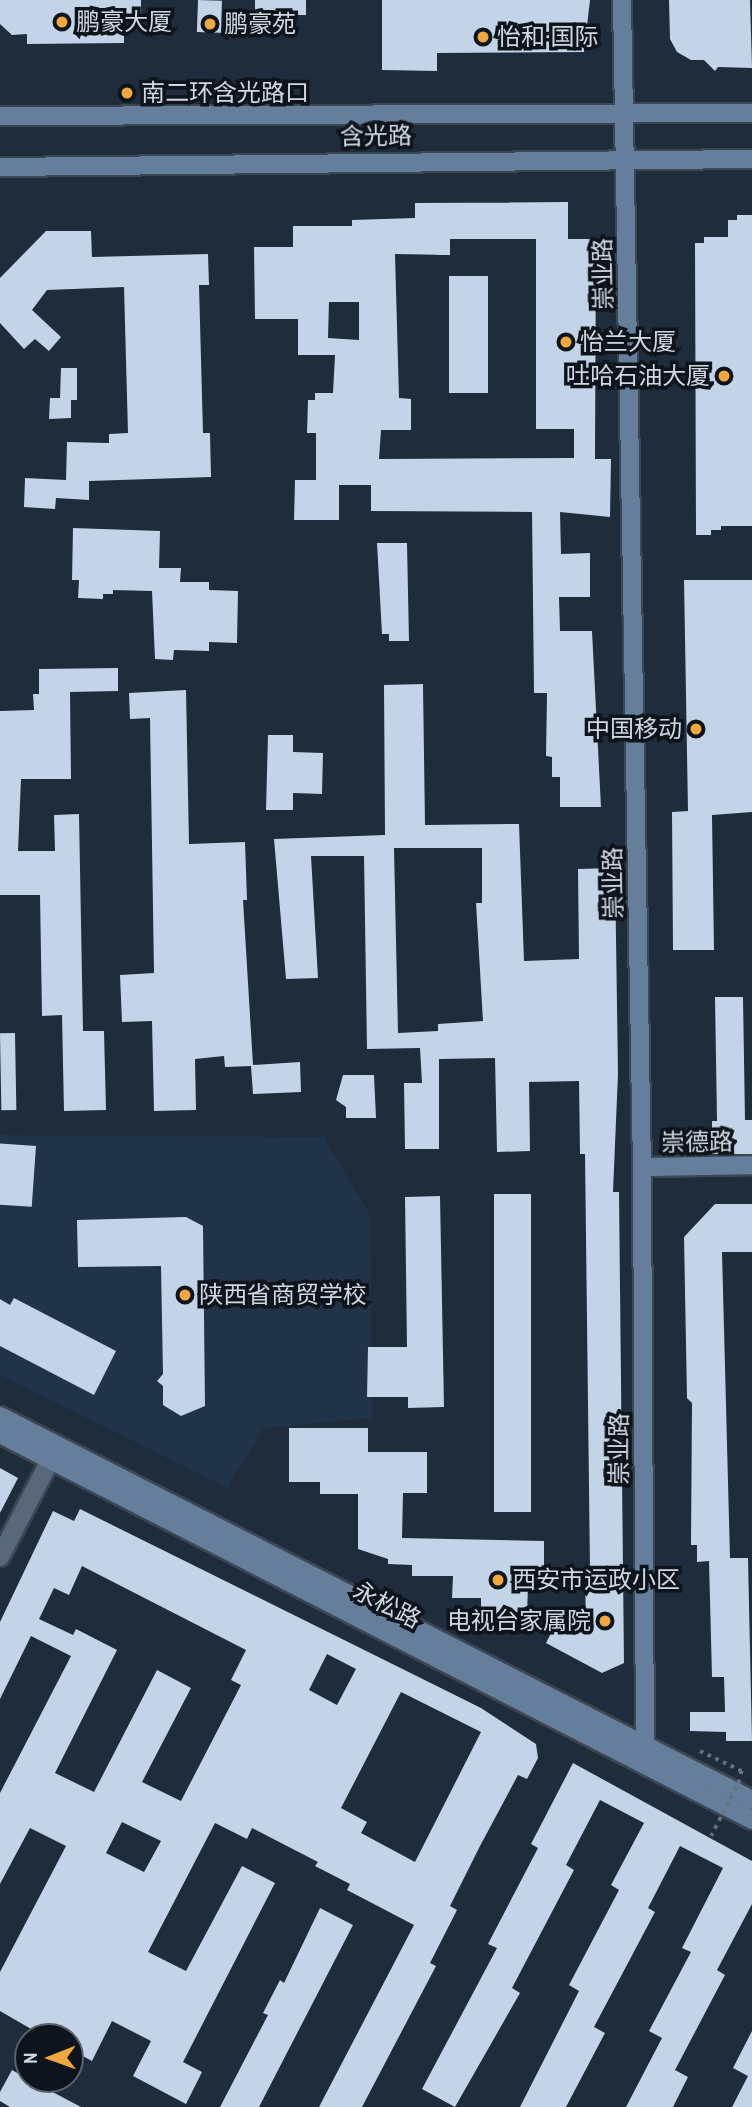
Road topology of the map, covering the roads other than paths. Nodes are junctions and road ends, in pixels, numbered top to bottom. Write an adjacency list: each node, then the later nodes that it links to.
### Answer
1 (622, 0): 3 (street, 崇业路)
2 (752, 113): 3 (street, 含光路)
3 (623, 114): 4 (street, 含光路); 6 (street, 崇业路)
4 (0, 116)
5 (752, 159): 6 (street, 含光路)
6 (626, 160): 7 (street, 含光路); 9 (street, 崇业路)
7 (0, 167)
8 (752, 1165): 9 (street, 崇德路)
9 (642, 1167): 14 (street, 崇业路)
10 (0, 1416): 12 (street, 永松路)
11 (0, 1434): 12 (street, 永松路)
12 (54, 1453): 13 (street); 14 (street, 永松路); 15 (street, 永松路)
13 (0, 1557)
14 (645, 1744): 15 (street, 崇业路); 16 (street, 永松路)
15 (645, 1765): 17 (street, 永松路)
16 (752, 1800)
17 (752, 1820)

